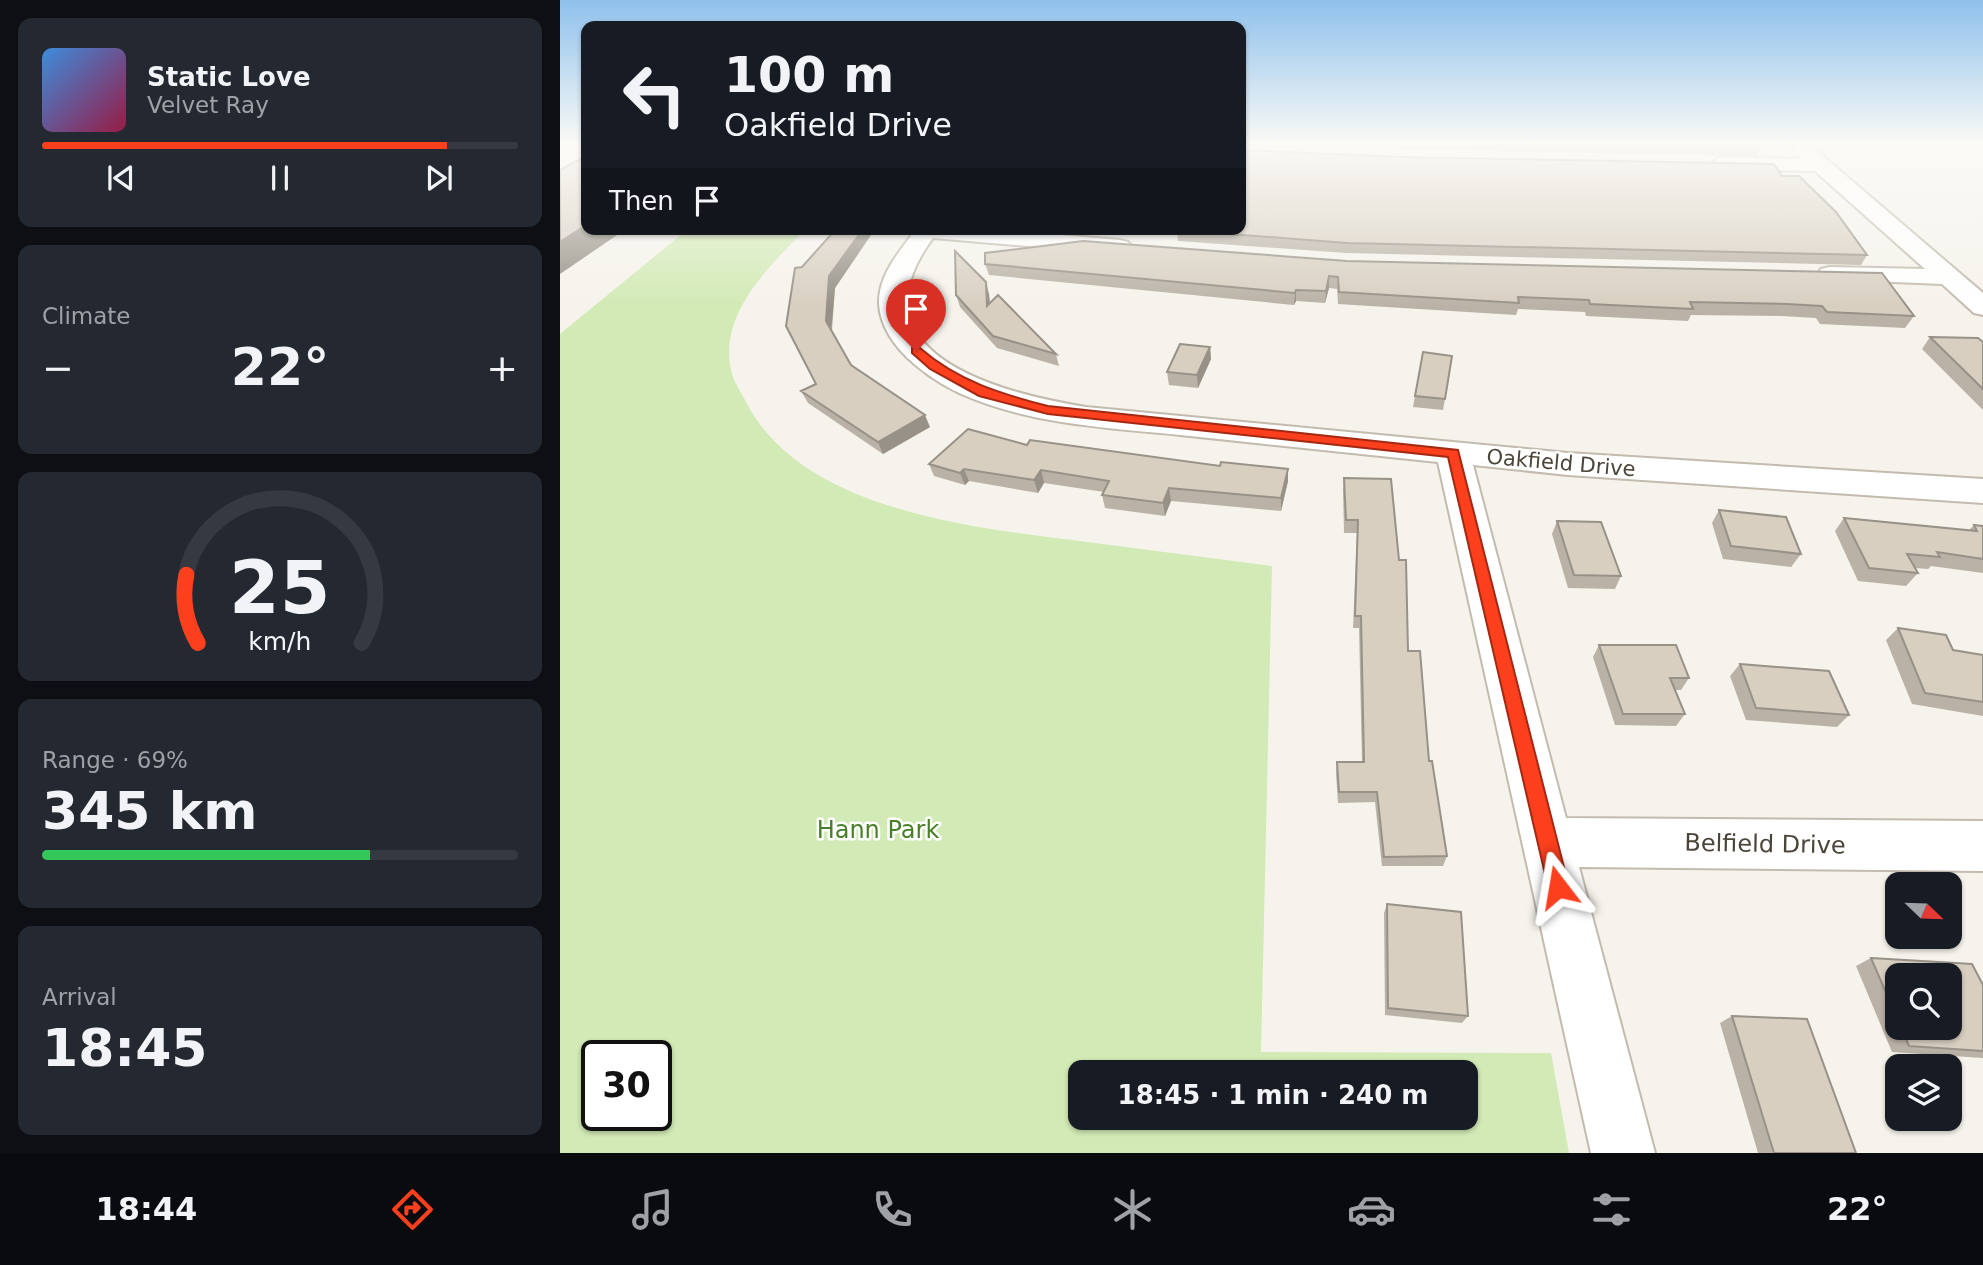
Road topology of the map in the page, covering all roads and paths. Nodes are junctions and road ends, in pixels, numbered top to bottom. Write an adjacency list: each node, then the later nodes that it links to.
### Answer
1 (1858, 199): 6 (street)
2 (923, 235): 8 (street, Oakfield Drive)
3 (982, 235): 4 (street)
4 (1147, 250)
5 (1811, 274): 6 (street)
6 (1947, 277): 7 (street)
7 (1983, 307)
8 (1454, 453): 9 (street, Oakfield Drive); 10 (street)
9 (1983, 491)
10 (1547, 842): 11 (street, Belfield Drive); 12 (street)
11 (1983, 846)
12 (1623, 1153)

